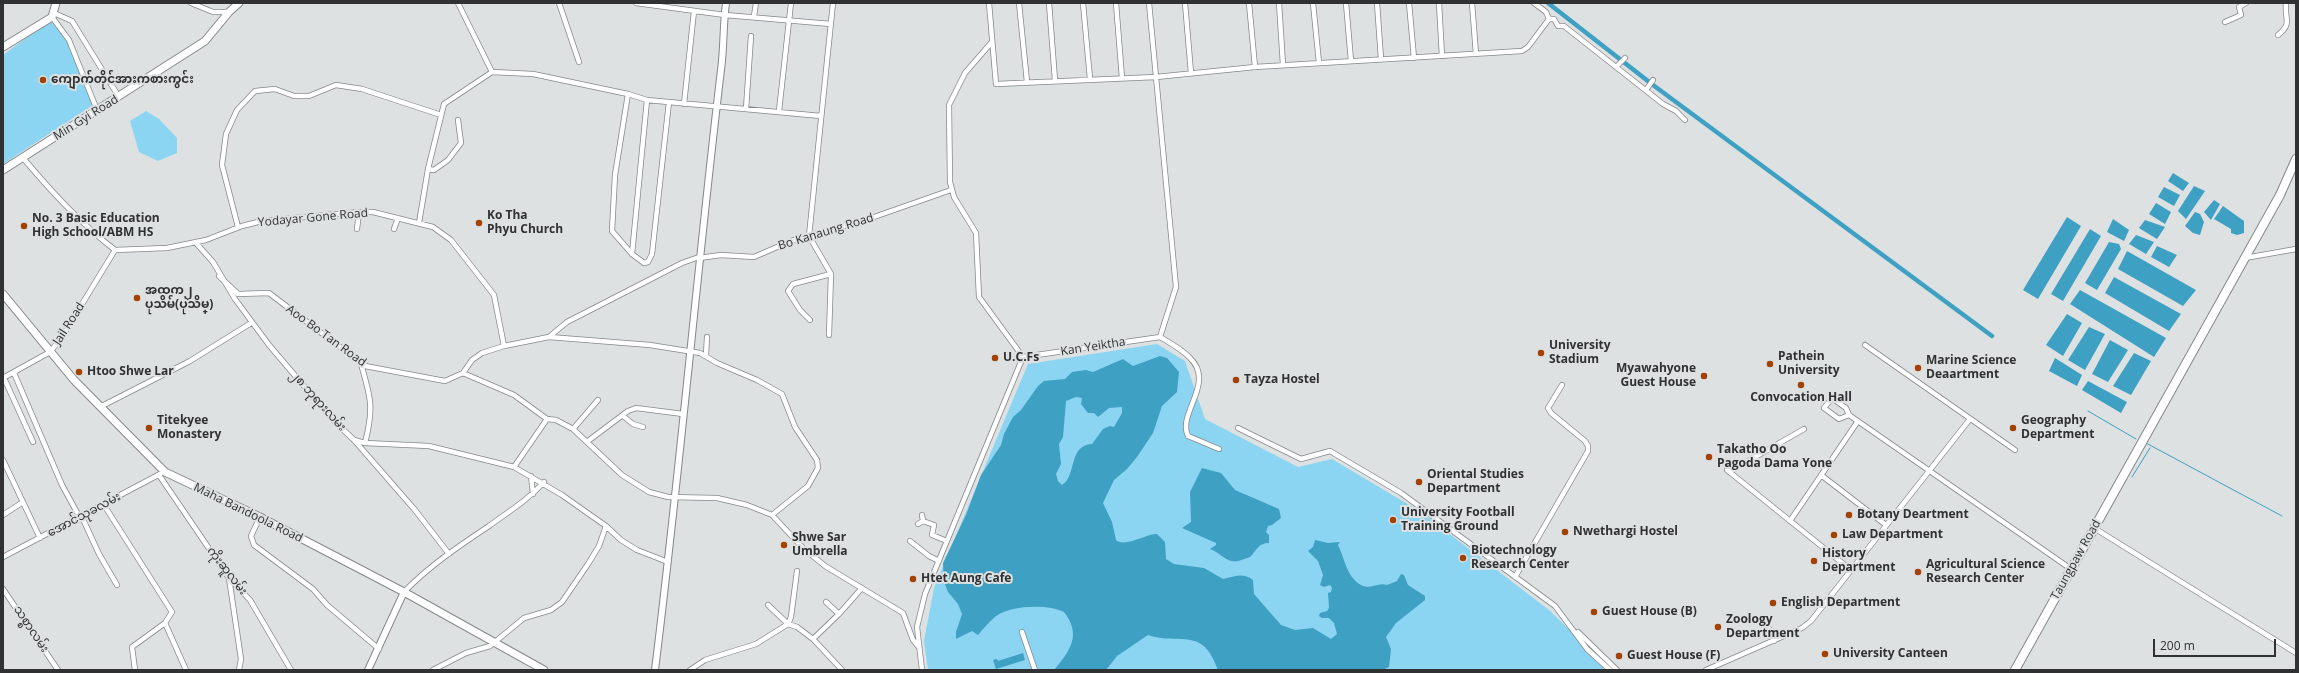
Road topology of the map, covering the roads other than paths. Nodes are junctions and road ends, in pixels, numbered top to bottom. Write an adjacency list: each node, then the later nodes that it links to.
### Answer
1 (56, 3): 33 (main road)
2 (191, 3): 32 (street)
3 (239, 3): 32 (main road, Min Gyi Road)
4 (458, 3): 55 (street)
5 (559, 3): 50 (street)
6 (636, 3): 29 (street)
7 (726, 3): 34 (street)
8 (756, 3): 35 (street)
9 (791, 3): 37 (street)
10 (833, 3): 39 (street)
11 (989, 3): 42 (street)
12 (1019, 3): 62 (street)
13 (1049, 3): 60 (street)
14 (1083, 3): 59 (street)
15 (1116, 3): 58 (street)
16 (1149, 3): 57 (street)
17 (1185, 3): 56 (street)
18 (1250, 3): 54 (street)
19 (1279, 3): 52 (street)
20 (1313, 3): 51 (street)
21 (1346, 3): 49 (street)
22 (1377, 3): 48 (street)
23 (1409, 3): 46 (street)
24 (1439, 3): 45 (street)
25 (1472, 3): 44 (street)
26 (1534, 3): 36 (street)
27 (2246, 3): 38 (street)
28 (2286, 3): 40 (street)
29 (647, 4): 30 (street)
30 (684, 6): 31 (street)
31 (694, 11): 34 (street); 68 (street)
32 (229, 12): 65 (main road, Min Gyi Road)
33 (53, 15): 43 (main road); 65 (street); 71 (street)
34 (725, 15): 35 (street); 69 (street)
35 (754, 16): 37 (street)
36 (1549, 18): 44 (street); 53 (street)
37 (790, 21): 39 (street); 72 (street)
38 (2225, 22)
39 (831, 24): 74 (street)
40 (2278, 35)
41 (751, 36): 70 (street)
42 (991, 43): 62 (street); 81 (street)
43 (3, 47)
44 (1476, 54): 45 (street)
45 (1442, 56): 46 (street)
46 (1414, 58): 48 (street)
47 (1625, 58): 53 (street)
48 (1381, 59): 49 (street)
49 (1351, 61): 51 (street)
50 (579, 62)
51 (1318, 63): 52 (street)
52 (1283, 65): 54 (street)
53 (1618, 66): 63 (street)
54 (1255, 67): 56 (street)
55 (492, 72): 64 (street); 73 (street)
56 (1191, 73): 57 (street)
57 (1156, 76): 58 (street); 104 (street)
58 (1122, 78): 59 (street)
59 (1090, 79): 60 (street)
60 (1055, 80): 62 (street)
61 (1653, 80): 63 (street)
62 (1027, 82)
63 (1647, 88): 76 (street)
64 (628, 94): 66 (street); 92 (street)
65 (119, 97): 71 (main road, Min Gyi Road)
66 (647, 100): 67 (street); 92 (street)
67 (669, 102): 68 (street); 92 (street)
68 (684, 104): 69 (street)
69 (716, 107): 70 (street); 93 (street)
70 (746, 109): 72 (street)
71 (96, 110): 77 (main road, Min Gyi Road)
72 (779, 111): 74 (street)
73 (440, 115): 79 (street); 85 (street)
74 (821, 116): 88 (street)
75 (458, 120): 79 (street)
76 (1685, 120)
77 (23, 158): 80 (main road, Min Gyi Road); 91 (street)
78 (2296, 158): 94 (highway, Taungpaw Road)
79 (428, 169): 84 (street)
80 (3, 170)
81 (951, 190): 88 (street, Bo Kanaung Road); 110 (street)
82 (359, 212): 83 (street, Yodayar Gone Road); 85 (street, Yodayar Gone Road); 86 (street)
83 (398, 218): 84 (street, Yodayar Gone Road); 87 (street)
84 (419, 223): 106 (street, Yodayar Gone Road)
85 (238, 227): 89 (street, Yodayar Gone Road)
86 (357, 229)
87 (394, 229)
88 (809, 236): 93 (street, Bo Kanaung Road); 95 (street)
89 (196, 243): 91 (street, Yodayar Gone Road); 96 (street, ၂၈ ဘုရားလမ်း)
90 (2296, 249): 94 (street)
91 (115, 250): 108 (street, Jail Road)
92 (632, 254)
93 (699, 257): 103 (street, Bo Kanaung Road); 107 (street)
94 (2245, 258): 155 (highway, Taungpaw Road)
95 (831, 274): 99 (street); 101 (street)
96 (219, 276): 100 (street, ၂၈ ဘုရားလမ်း); 111 (street, Aoo Bo Tan Road)
97 (3, 294): 108 (main road, Maha Bandoola Road)
98 (3, 301): 108 (main road, Maha Bandoola Road)
99 (810, 320)
100 (251, 322): 117 (street); 128 (street, ၂၈ ဘုရားလမ်း)
101 (829, 335)
102 (707, 336): 109 (street)
103 (549, 337): 106 (street, Bo Kanaung Road); 107 (street)
104 (1160, 337): 110 (street, Kan Yeiktha); 132 (street)
105 (1865, 345): 122 (street)
106 (504, 346): 113 (street, Aoo Bo Tan Road)
107 (689, 351): 109 (street); 118 (street)
108 (48, 353): 112 (street, Jail Road); 117 (main road, Maha Bandoola Road); 137 (main road, Maha Bandoola Road)
109 (706, 355): 146 (street)
110 (1024, 357): 158 (street)
111 (361, 364): 113 (street, Aoo Bo Tan Road); 131 (street)
112 (14, 373): 114 (street, Jail Road); 148 (street)
113 (463, 373): 121 (street)
114 (4, 378): 130 (street)
115 (1562, 385): 166 (street)
116 (598, 400): 126 (street)
117 (100, 407): 137 (main road, Maha Bandoola Road)
118 (683, 414): 120 (street); 142 (street)
119 (1849, 415): 119 (street); 123 (street)
120 (623, 416): 124 (street); 129 (street)
121 (547, 419): 126 (street); 135 (street)
122 (1970, 419): 133 (street); 136 (street)
123 (1858, 421): 136 (street); 138 (street)
124 (644, 428)
125 (1238, 428): 166 (street)
126 (573, 429): 129 (street)
127 (1804, 429): 151 (street)
128 (354, 440): 131 (street); 159 (street, ၂၈ ဘုရားလမ်း)
129 (588, 441): 142 (street)
130 (33, 442)
131 (365, 443): 135 (street)
132 (1219, 449)
133 (2015, 450)
134 (3, 460): 143 (street)
135 (514, 467): 139 (street)
136 (1929, 470): 153 (street); 163 (street)
137 (162, 474): 144 (street, အောင်သုခလမ်း); 149 (main road, Maha Bandoola Road); 167 (street, ကိုးဆူလမ်း)
138 (1821, 475): 151 (street); 153 (street)
139 (531, 476): 140 (street); 141 (street)
140 (544, 482): 141 (street); 154 (street)
141 (533, 494): 159 (street)
142 (674, 497): 146 (street); 162 (street)
143 (23, 502): 145 (street); 156 (street)
144 (104, 505): 148 (street, အောင်သုခလမ်း); 176 (street)
145 (3, 515)
146 (772, 515): 169 (street)
147 (922, 515): 150 (street)
148 (81, 517): 156 (street, အောင်သုခလမ်း); 168 (street)
149 (259, 519): 171 (main road, Maha Bandoola Road); 186 (street)
150 (923, 521): 152 (street); 158 (street)
151 (1790, 521): 164 (street)
152 (918, 524)
153 (1886, 525): 164 (street)
154 (606, 526): 162 (street); 184 (street)
155 (2094, 528): 163 (highway, Taungpaw Road); 187 (street)
156 (40, 538): 160 (street, အောင်သုခလမ်း)
157 (910, 541): 161 (street)
158 (947, 541): 161 (street)
159 (448, 554): 171 (street)
160 (3, 557)
161 (939, 561): 179 (street)
162 (668, 562): 197 (street)
163 (2069, 568): 205 (highway, Taungpaw Road)
164 (1851, 570): 183 (street)
165 (797, 572): 177 (street)
166 (1515, 577): 178 (street)
167 (229, 578): 191 (street); 192 (street, ကိုးဆူလမ်း)
168 (117, 585)
169 (862, 588): 174 (street); 180 (street)
170 (3, 589): 188 (street, သစ္စာလမ်း)
171 (403, 595): 184 (main road, Maha Bandoola Road); 186 (street)
172 (826, 602): 174 (street)
173 (768, 604): 177 (street)
174 (839, 614): 182 (street)
175 (1765, 620): 183 (street)
176 (165, 623): 189 (street); 190 (street)
177 (788, 624): 182 (street); 198 (street)
178 (1570, 624): 202 (street); 203 (street)
179 (917, 627): 180 (street); 185 (street)
180 (909, 628): 185 (street)
181 (1022, 632): 201 (street)
182 (813, 639): 199 (street)
183 (1774, 641): 204 (street)
184 (493, 645): 194 (street); 195 (main road, Maha Bandoola Road); 196 (main road, Maha Bandoola Road)
185 (918, 646): 200 (street)
186 (379, 649): 193 (street)
187 (2296, 653)
188 (58, 670)
189 (135, 670)
190 (186, 670)
191 (239, 670)
192 (290, 670)
193 (368, 670)
194 (433, 670)
195 (534, 670)
196 (544, 670)
197 (655, 670)
198 (690, 670)
199 (842, 670)
200 (922, 670)
201 (1035, 670)
202 (1610, 670)
203 (1618, 670)
204 (1706, 670)
205 (2015, 670)

